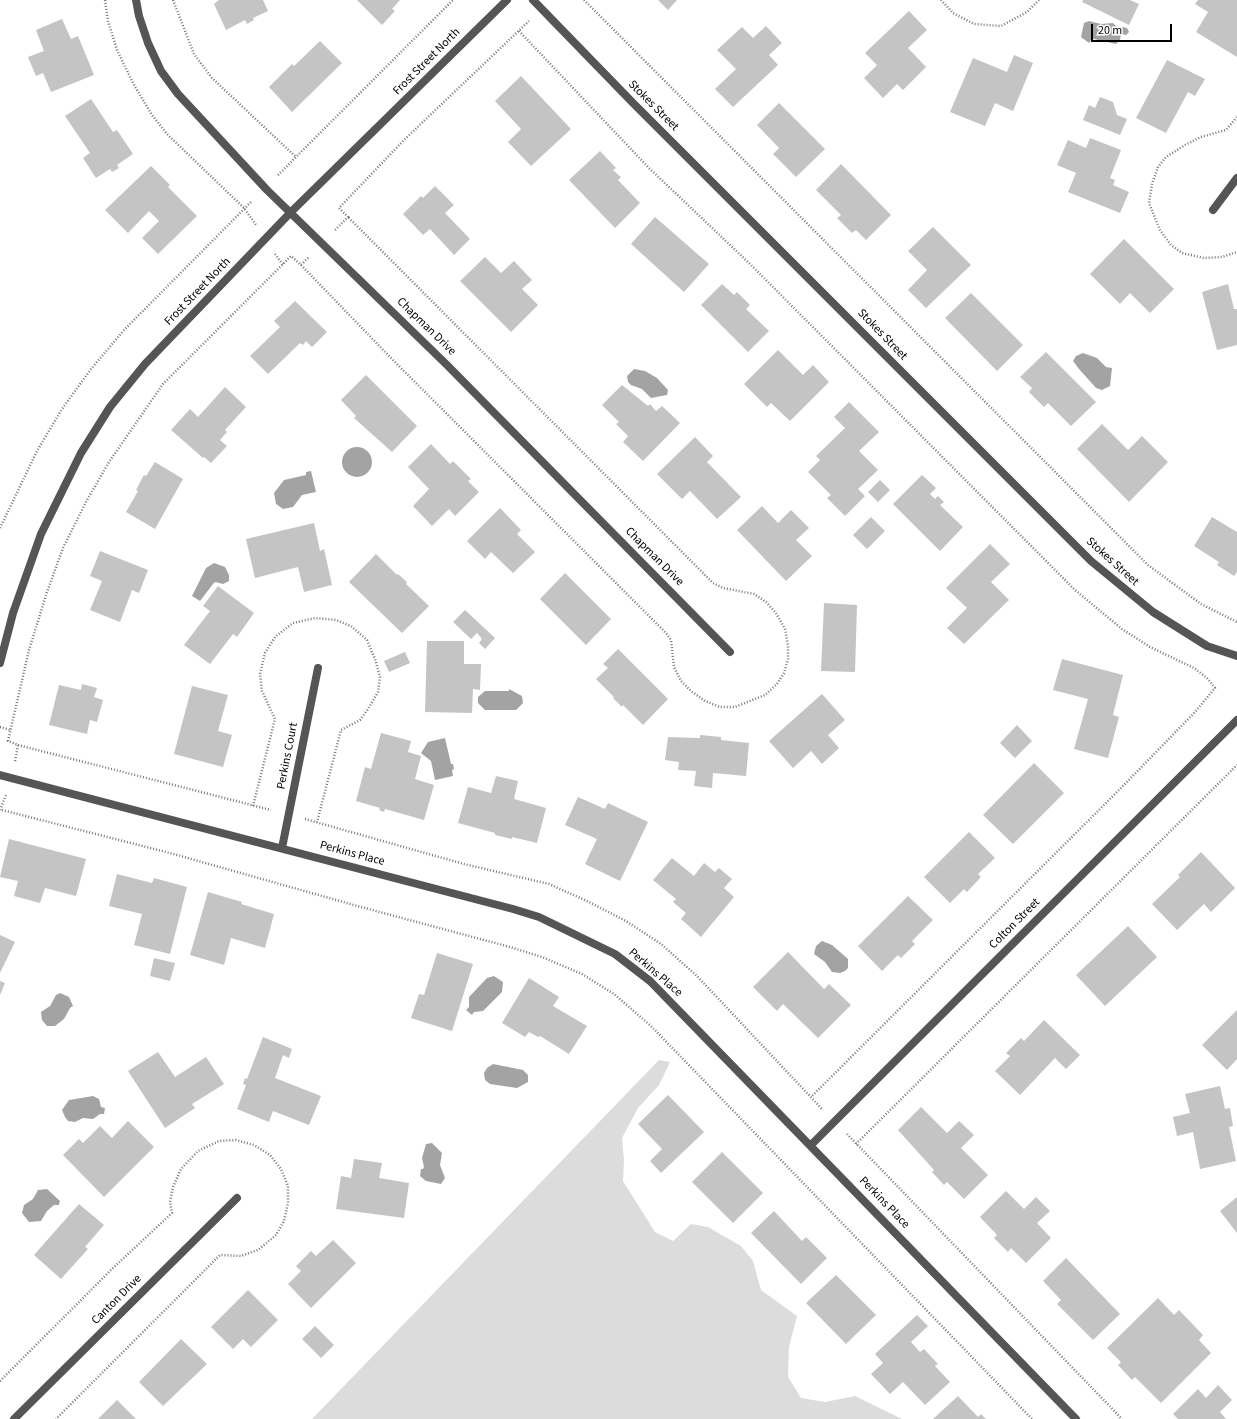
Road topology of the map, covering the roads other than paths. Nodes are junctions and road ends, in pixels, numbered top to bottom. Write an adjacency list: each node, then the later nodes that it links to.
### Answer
1 (136, 0): 6 (street, Chapman Drive)
2 (507, 0): 6 (street, Frost Street North)
3 (533, 0): 8 (street, Stokes Street)
4 (1237, 178): 5 (street)
5 (1213, 210)
6 (291, 212): 7 (street, Chapman Drive); 9 (street, Frost Street North)
7 (730, 652)
8 (1237, 656)
9 (0, 663)
10 (318, 668): 13 (street, Perkins Court)
11 (1237, 720): 14 (street, Colton Street)
12 (0, 776): 13 (street, Perkins Place)
13 (282, 848): 14 (street, Perkins Place)
14 (811, 1145): 17 (street, Perkins Place)
15 (237, 1198): 16 (street, Canton Drive)
16 (14, 1419)
17 (1076, 1419)

